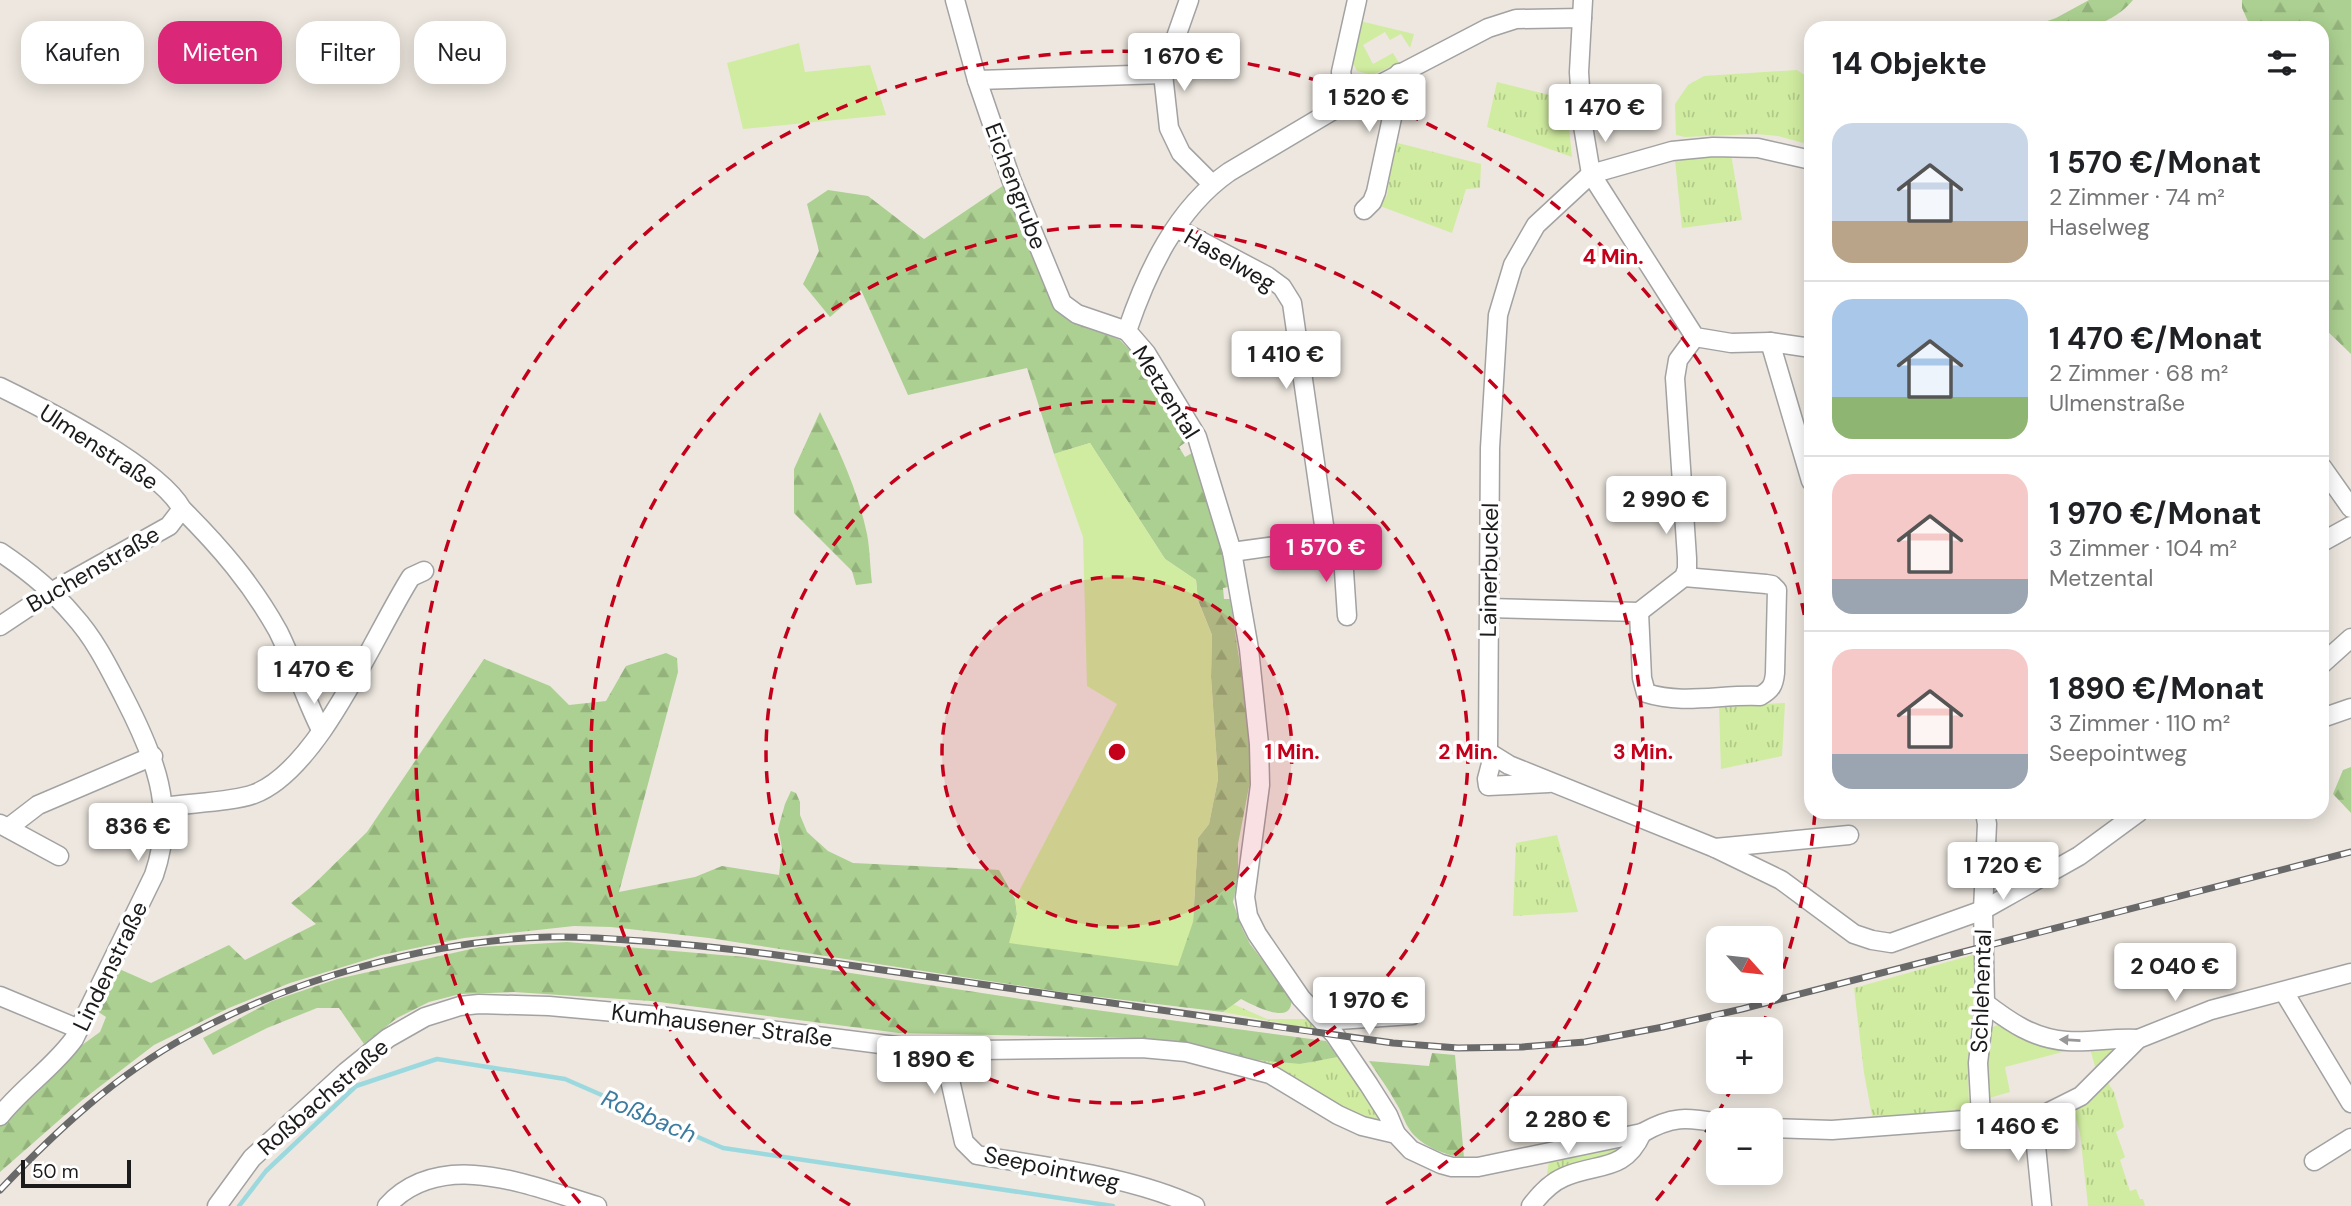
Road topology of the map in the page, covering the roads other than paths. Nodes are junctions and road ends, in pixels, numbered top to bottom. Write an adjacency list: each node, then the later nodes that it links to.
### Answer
1 (955, 0): 7 (street, Eichengrube)
2 (1189, 0): 5 (street)
3 (1357, 0): 8 (street)
4 (1583, 9): 6 (street, Metzental); 10 (street)
5 (1163, 74): 7 (street); 11 (street)
6 (1399, 74): 8 (street, Metzental); 12 (street)
7 (977, 80): 14 (street, Eichengrube)
8 (1352, 99): 11 (street, Metzental)
9 (1804, 158): 10 (street)
10 (1591, 174): 15 (street); 31 (street, Lainerbuckel)
11 (1212, 184): 13 (street, Metzental)
12 (1364, 209)
13 (1176, 228): 14 (street, Metzental); 24 (street, Haselweg)
14 (1126, 331): 27 (street, Metzental)
15 (1695, 337): 16 (street); 29 (street)
16 (1770, 342): 17 (street); 19 (street)
17 (1804, 347)
18 (0, 387): 22 (street, Ulmenstraße)
19 (1804, 457)
20 (2329, 477): 21 (street)
21 (2351, 508)
22 (182, 509): 30 (street, Buchenstraße); 39 (street, Ulmenstraße)
23 (2351, 526): 25 (street)
24 (1326, 538): 27 (street); 33 (street, Haselweg)
25 (2329, 538)
26 (0, 552): 30 (street, Lindenstraße)
27 (1232, 552): 57 (street, Metzental)
28 (424, 571): 39 (street)
29 (1684, 577): 32 (street); 32 (street)
30 (51, 592): 34 (street, Buchenstraße); 40 (street, Lindenstraße)
31 (1489, 608): 32 (street); 41 (street, Lainerbuckel)
32 (1639, 612)
33 (1348, 616)
34 (0, 626)
35 (2351, 638): 36 (street)
36 (2329, 658)
37 (2351, 708): 38 (street)
38 (2329, 716)
39 (321, 730): 43 (street)
40 (153, 756): 43 (street, Lindenstraße); 46 (street)
41 (1493, 756): 42 (street); 42 (street, Lainerbuckel)
42 (1553, 783): 48 (street)
43 (164, 807): 58 (street, Lindenstraße)
44 (1988, 819): 50 (street, Schlehental)
45 (2129, 819): 50 (street)
46 (4, 826): 49 (street)
47 (1849, 835): 48 (street)
48 (1715, 848): 50 (street)
49 (59, 856)
50 (1983, 910): 54 (street, Schlehental)
51 (2351, 973): 52 (street)
52 (2284, 992): 59 (street); 61 (street)
53 (0, 996): 58 (street)
54 (1985, 1003): 59 (street, one-way to 54); 64 (street, Schlehental)
55 (572, 1008): 60 (street, Kumhausener Straße); 71 (street, Roßbachstraße)
56 (1412, 1015): 57 (street)
57 (1323, 1021): 68 (street, Metzental)
58 (79, 1030): 62 (street, Lindenstraße)
59 (2138, 1039): 63 (street)
60 (943, 1049): 68 (street, Kumhausener Straße); 74 (street, Seepointweg)
61 (2351, 1103)
62 (0, 1116)
63 (2033, 1116): 64 (street); 76 (street)
64 (1981, 1117): 66 (street)
65 (1706, 1121): 67 (street, Kumhausener Straße)
66 (1783, 1128)
67 (1642, 1133): 68 (street, Kumhausener Straße); 75 (street)
68 (1396, 1134)
69 (2351, 1138): 70 (street)
70 (2314, 1161)
71 (217, 1206)
72 (387, 1206): 73 (street)
73 (597, 1206)
74 (1195, 1206)
75 (1531, 1206)
76 (2042, 1206)

